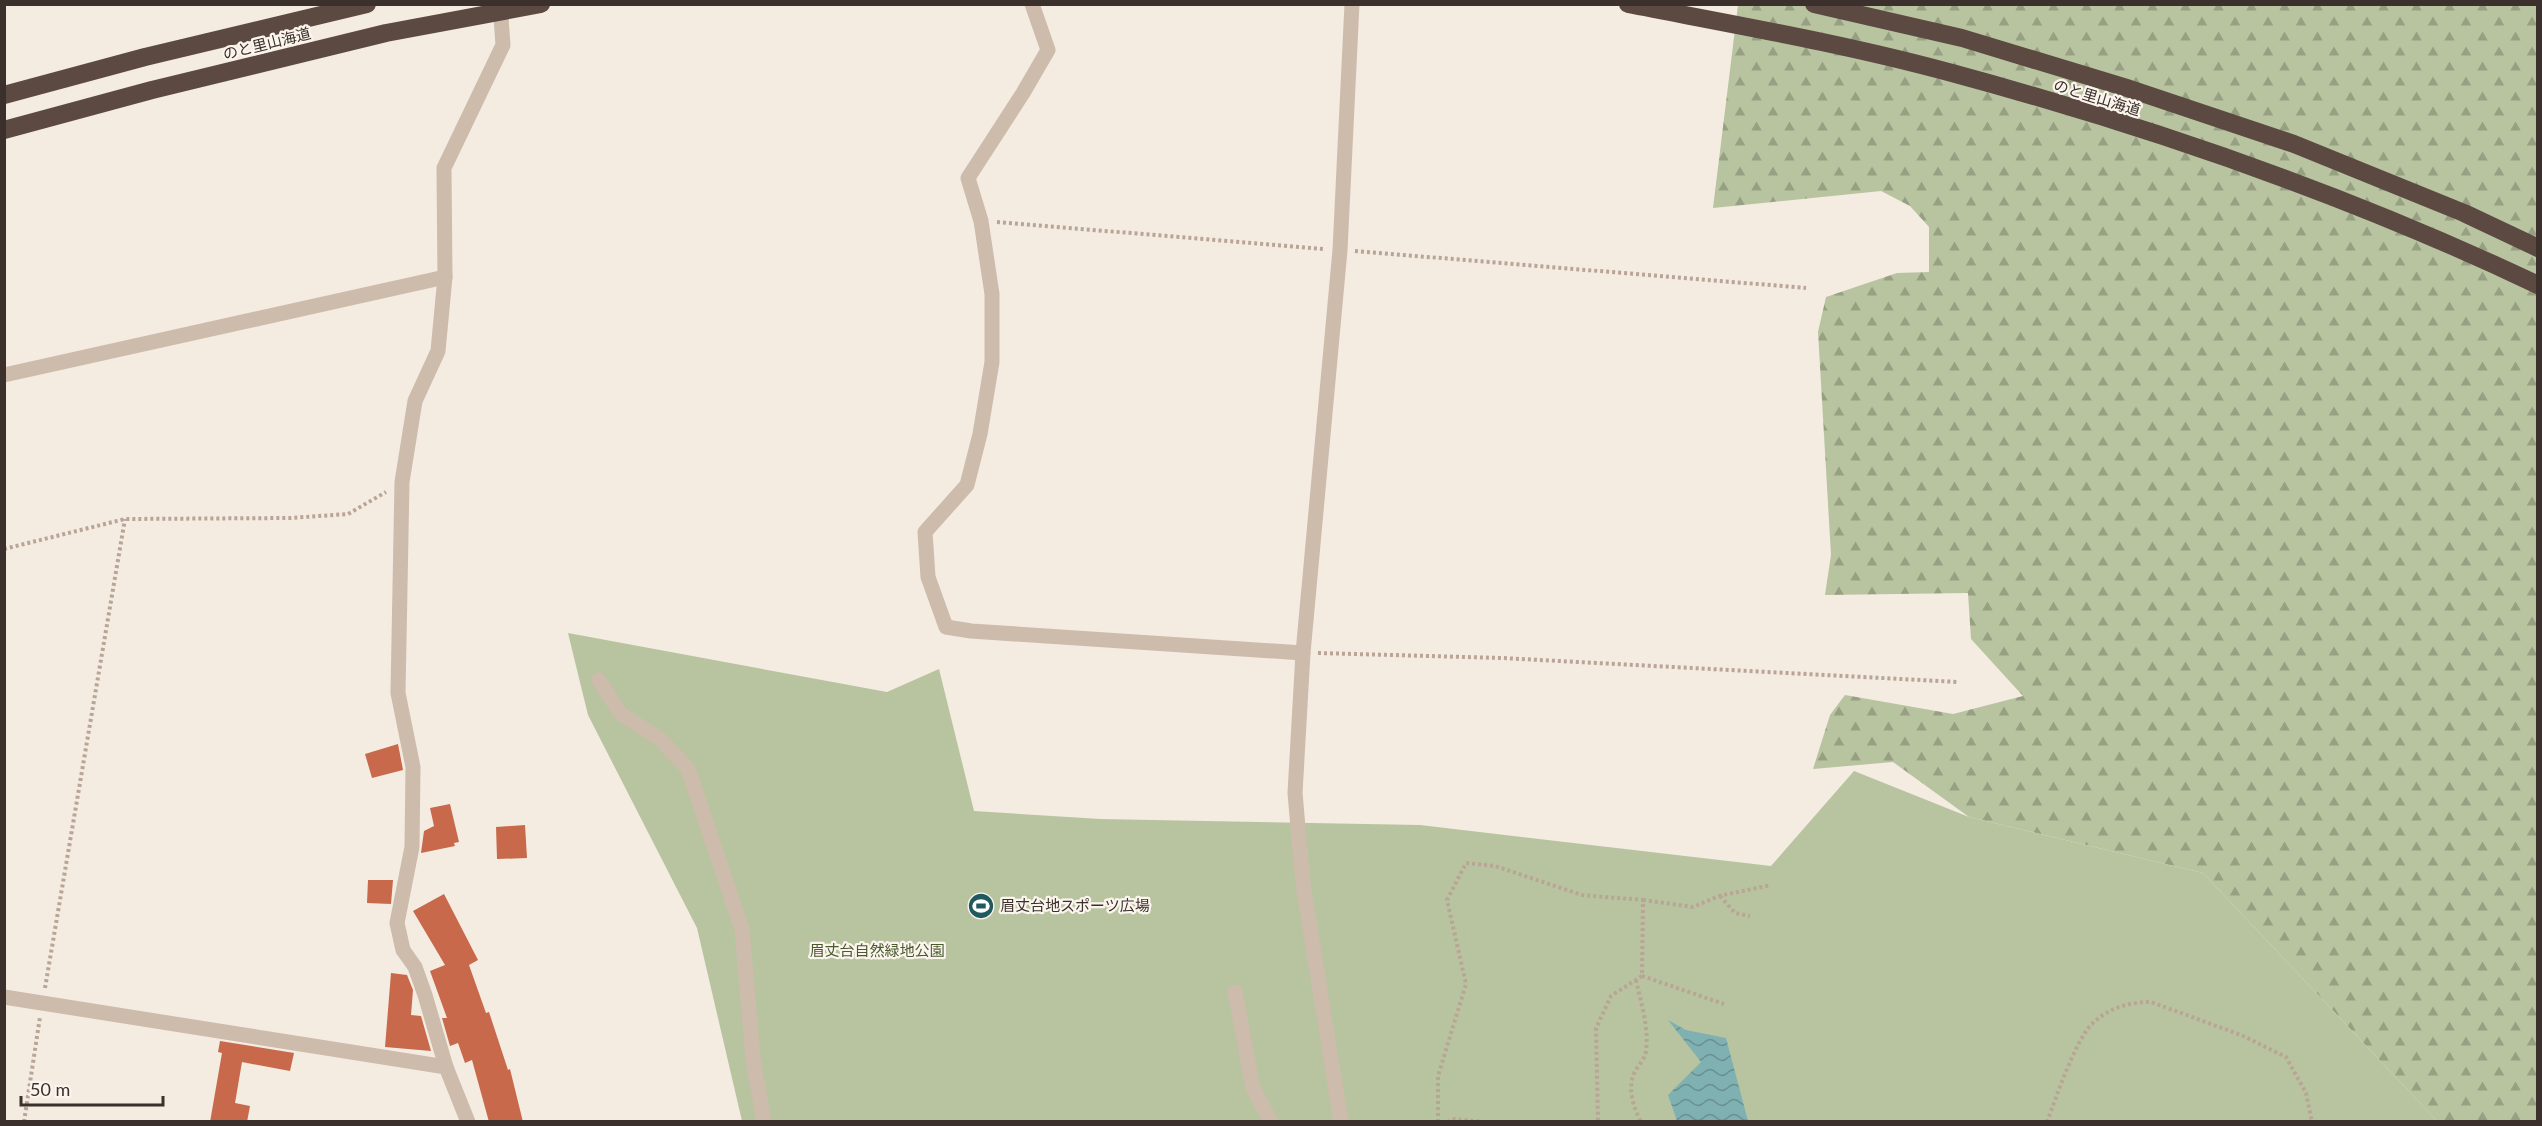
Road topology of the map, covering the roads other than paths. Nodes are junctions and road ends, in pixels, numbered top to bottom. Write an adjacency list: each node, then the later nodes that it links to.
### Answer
1 (368, 4): 8 (highway, のと里山海道)
2 (500, 4): 11 (street)
3 (541, 4): 9 (highway, のと里山海道, bridge)
4 (1032, 4): 14 (street)
5 (1352, 4): 14 (street)
6 (1628, 4): 12 (highway, のと里山海道)
7 (1814, 4): 10 (highway, のと里山海道)
8 (4, 95)
9 (4, 130)
10 (2538, 248)
11 (446, 277): 13 (street); 18 (street)
12 (2538, 285)
13 (4, 375)
14 (1303, 653): 22 (street)
15 (599, 680): 20 (street)
16 (1235, 992): 21 (street)
17 (4, 997): 18 (street)
18 (446, 1067): 19 (street)
19 (468, 1122)
20 (764, 1122)
21 (1271, 1122)
22 (1341, 1122)

